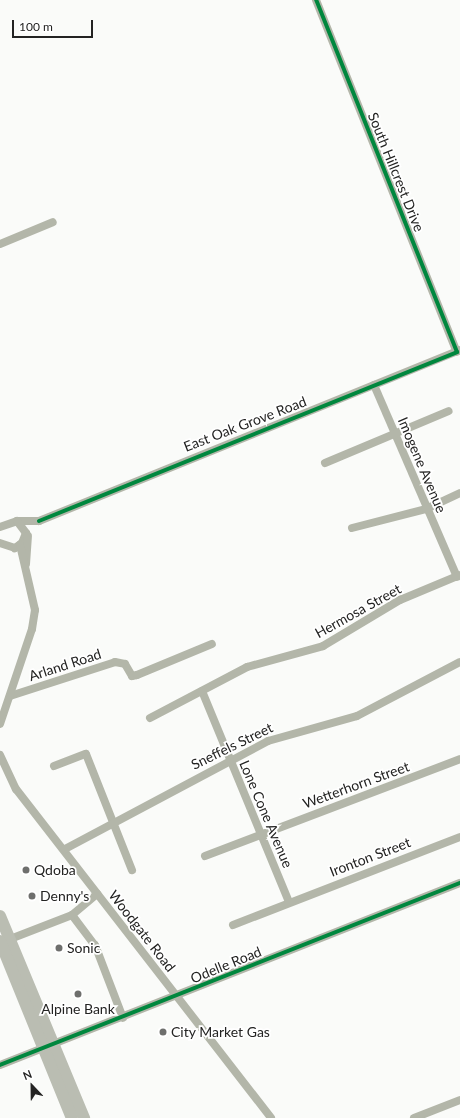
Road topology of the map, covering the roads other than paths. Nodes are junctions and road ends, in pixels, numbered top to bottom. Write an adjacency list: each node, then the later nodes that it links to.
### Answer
1 (316, 0): 4 (street, South Hillcrest Drive)
2 (53, 222): 3 (street)
3 (0, 244)
4 (458, 351): 5 (street, East Oak Grove Road)
5 (374, 385): 7 (street, Imogene Avenue); 12 (street, East Oak Grove Road)
6 (449, 411): 7 (street)
7 (396, 436): 8 (street); 10 (street, Imogene Avenue)
8 (325, 463)
9 (460, 493): 10 (street)
10 (426, 509): 14 (street); 20 (street, Imogene Avenue)
11 (17, 521): 12 (street, East Oak Grove Road); 13 (street, East Oak Grove Road); 15 (street)
12 (40, 521): 15 (street, East Oak Grove Road)
13 (0, 526)
14 (352, 528)
15 (27, 531): 17 (street); 19 (street)
16 (0, 544): 18 (street)
17 (20, 545): 18 (street); 19 (street)
18 (12, 548): 19 (street)
19 (26, 571): 24 (street)
20 (458, 576): 23 (street, Hermosa Street)
21 (212, 644): 24 (street, Arland Road)
22 (460, 662): 29 (street, Sneffels Street)
23 (202, 691): 25 (street, Hermosa Street); 29 (street, Lone Cone Avenue)
24 (10, 696): 26 (street)
25 (150, 718)
26 (0, 724)
27 (0, 755): 34 (street, Woodgate Road)
28 (460, 759): 32 (street, Wetterhorn Street)
29 (230, 761): 31 (street, Sneffels Street); 32 (street, Lone Cone Avenue)
30 (54, 766): 31 (street)
31 (114, 820): 34 (street, Sneffels Street); 36 (street)
32 (260, 834): 35 (street, Wetterhorn Street); 39 (street, Lone Cone Avenue)
33 (460, 837): 39 (street, Ironton Street)
34 (65, 849): 38 (street, Woodgate Road)
35 (205, 856)
36 (132, 870)
37 (460, 883): 44 (street, Odelle Road)
38 (97, 894): 40 (street); 44 (street, Woodgate Road)
39 (289, 902): 42 (street, Ironton Street)
40 (72, 915): 43 (street); 45 (street)
41 (0, 916): 43 (highway)
42 (233, 925)
43 (3, 941): 46 (highway)
44 (176, 997): 45 (street, Odelle Road); 51 (street, Woodgate Road)
45 (123, 1018): 46 (street, Odelle Road)
46 (48, 1046): 47 (street, Odelle Road); 49 (highway); 50 (highway)
47 (0, 1065)
48 (460, 1100): 52 (street)
49 (72, 1118)
50 (84, 1118)
51 (271, 1118)
52 (414, 1118)

